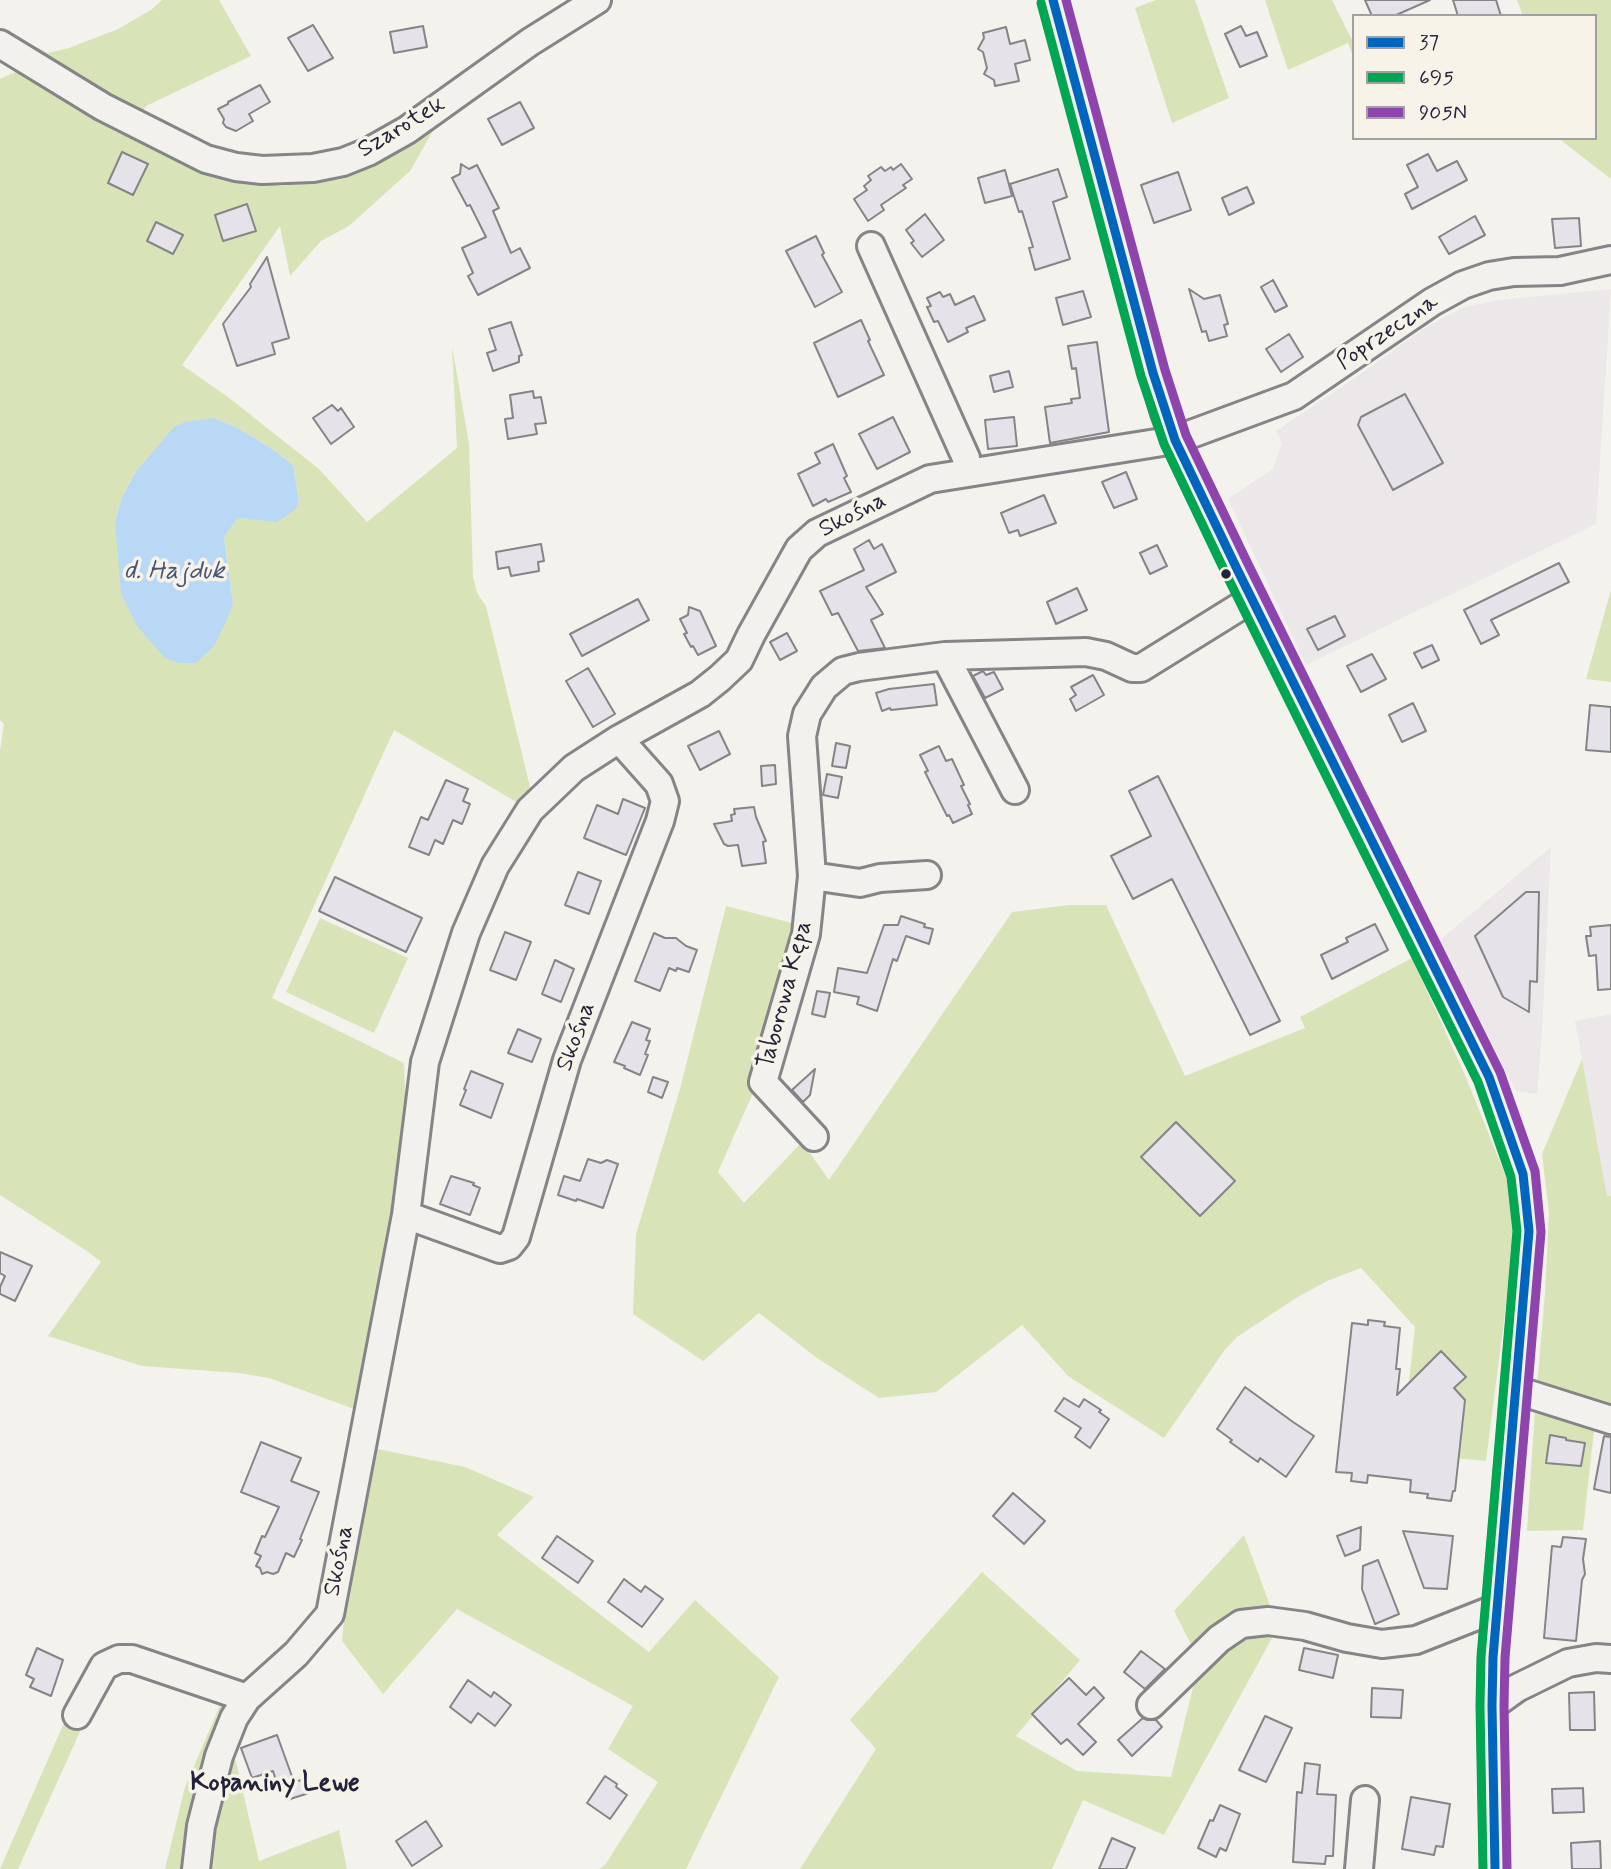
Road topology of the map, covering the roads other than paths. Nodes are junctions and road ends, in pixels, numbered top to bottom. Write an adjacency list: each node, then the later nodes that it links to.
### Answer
1 (597, 0): 3 (street, Szarotek)
2 (1053, 0): 6 (street)
3 (0, 44)
4 (871, 246): 7 (street)
5 (1611, 260): 6 (street, Poprzeczna)
6 (1175, 440): 7 (street, Skośna); 8 (street)
7 (968, 472): 10 (street, Skośna)
8 (1252, 599): 9 (street, Taborowa Kępa); 16 (street)
9 (945, 656): 11 (street); 13 (street, Taborowa Kępa)
10 (619, 739): 15 (street, Skośna); 15 (street, Skośna)
11 (1015, 790)
12 (927, 875): 13 (street)
13 (812, 876): 14 (street, Taborowa Kępa)
14 (814, 1137)
15 (406, 1215): 20 (street, Skośna)
16 (1516, 1390): 17 (street); 18 (street)
17 (1611, 1420)
18 (1497, 1608): 21 (street); 22 (street)
19 (1611, 1659): 22 (street)
20 (247, 1698): 23 (street); 25 (street, Skośna)
21 (1151, 1704)
22 (1492, 1706): 27 (street)
23 (77, 1714)
24 (1364, 1800): 26 (street)
25 (196, 1869)
26 (1359, 1869)
27 (1495, 1869)

